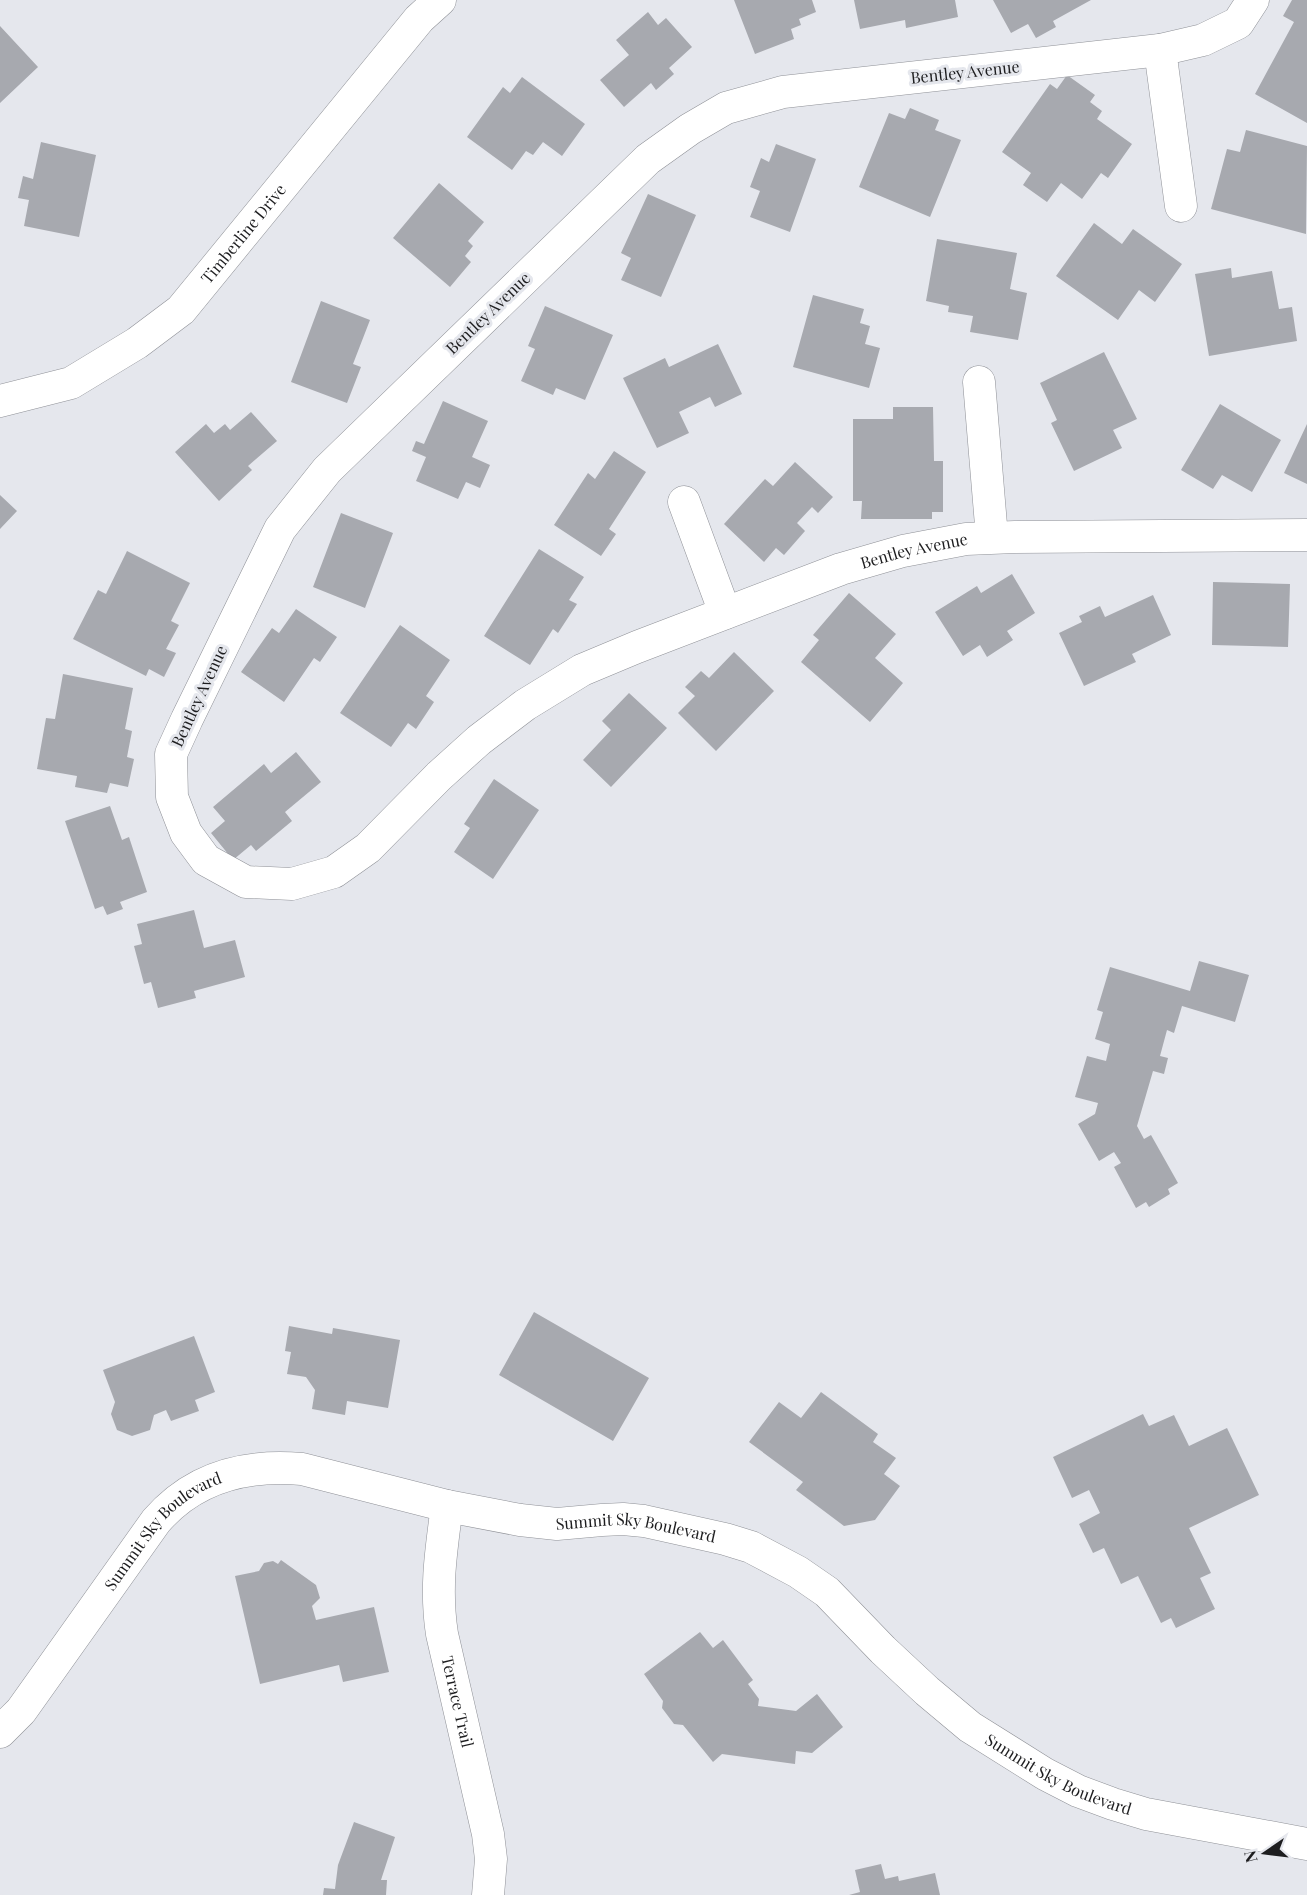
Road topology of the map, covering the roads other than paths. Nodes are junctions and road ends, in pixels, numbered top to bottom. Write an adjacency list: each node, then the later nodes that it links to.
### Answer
1 (440, 0): 6 (street, Timberline Drive)
2 (1253, 0): 3 (street, Bentley Avenue)
3 (1160, 50): 4 (street); 10 (street, Bentley Avenue)
4 (1181, 206)
5 (980, 382): 9 (street)
6 (0, 401)
7 (684, 502): 10 (street)
8 (1307, 535): 9 (street, Bentley Avenue)
9 (992, 537): 10 (street, Bentley Avenue)
10 (725, 613)
11 (447, 1506): 12 (street, Summit Sky Boulevard); 13 (street, Summit Sky Boulevard); 14 (street, Terrace Trail)
12 (0, 1732)
13 (1307, 1844)
14 (488, 1895)

